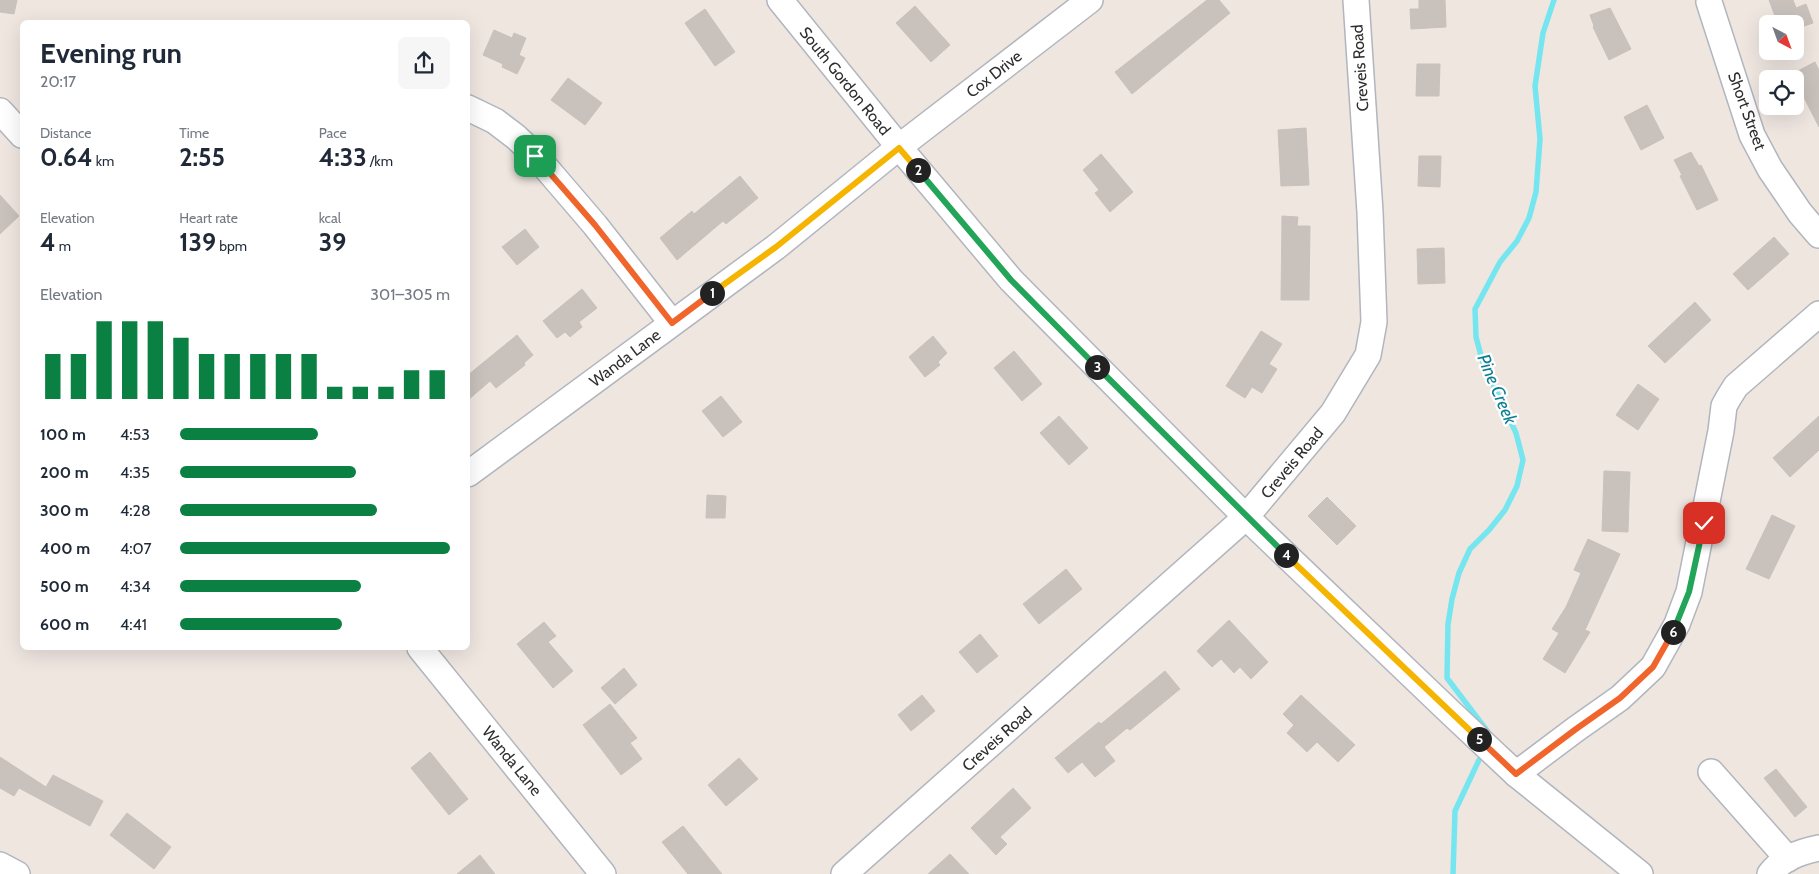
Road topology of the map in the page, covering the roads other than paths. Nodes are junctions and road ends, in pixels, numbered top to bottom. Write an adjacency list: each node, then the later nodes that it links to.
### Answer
1 (780, 0): 8 (street, South Gordon Road)
2 (1090, 0): 8 (street, Cox Drive)
3 (1356, 0): 13 (street, Creveis Road)
4 (1709, 2): 9 (street, Short Street)
5 (470, 109): 11 (street)
6 (0, 111): 7 (street)
7 (20, 133)
8 (899, 148): 11 (street, Wanda Lane); 13 (street, South Gordon Road)
9 (1819, 235)
10 (1819, 314): 16 (street)
11 (672, 323): 12 (street, Wanda Lane)
12 (470, 473)
13 (1246, 518): 16 (street, South Gordon Road); 22 (street, Creveis Road)
14 (422, 650): 21 (street, Wanda Lane)
15 (1711, 772): 19 (street)
16 (1516, 774): 23 (street, South Gordon Road)
17 (1819, 848): 19 (street)
18 (0, 865): 20 (street)
19 (1779, 866)
20 (17, 874)
21 (603, 874)
22 (844, 874)
23 (1640, 874)

